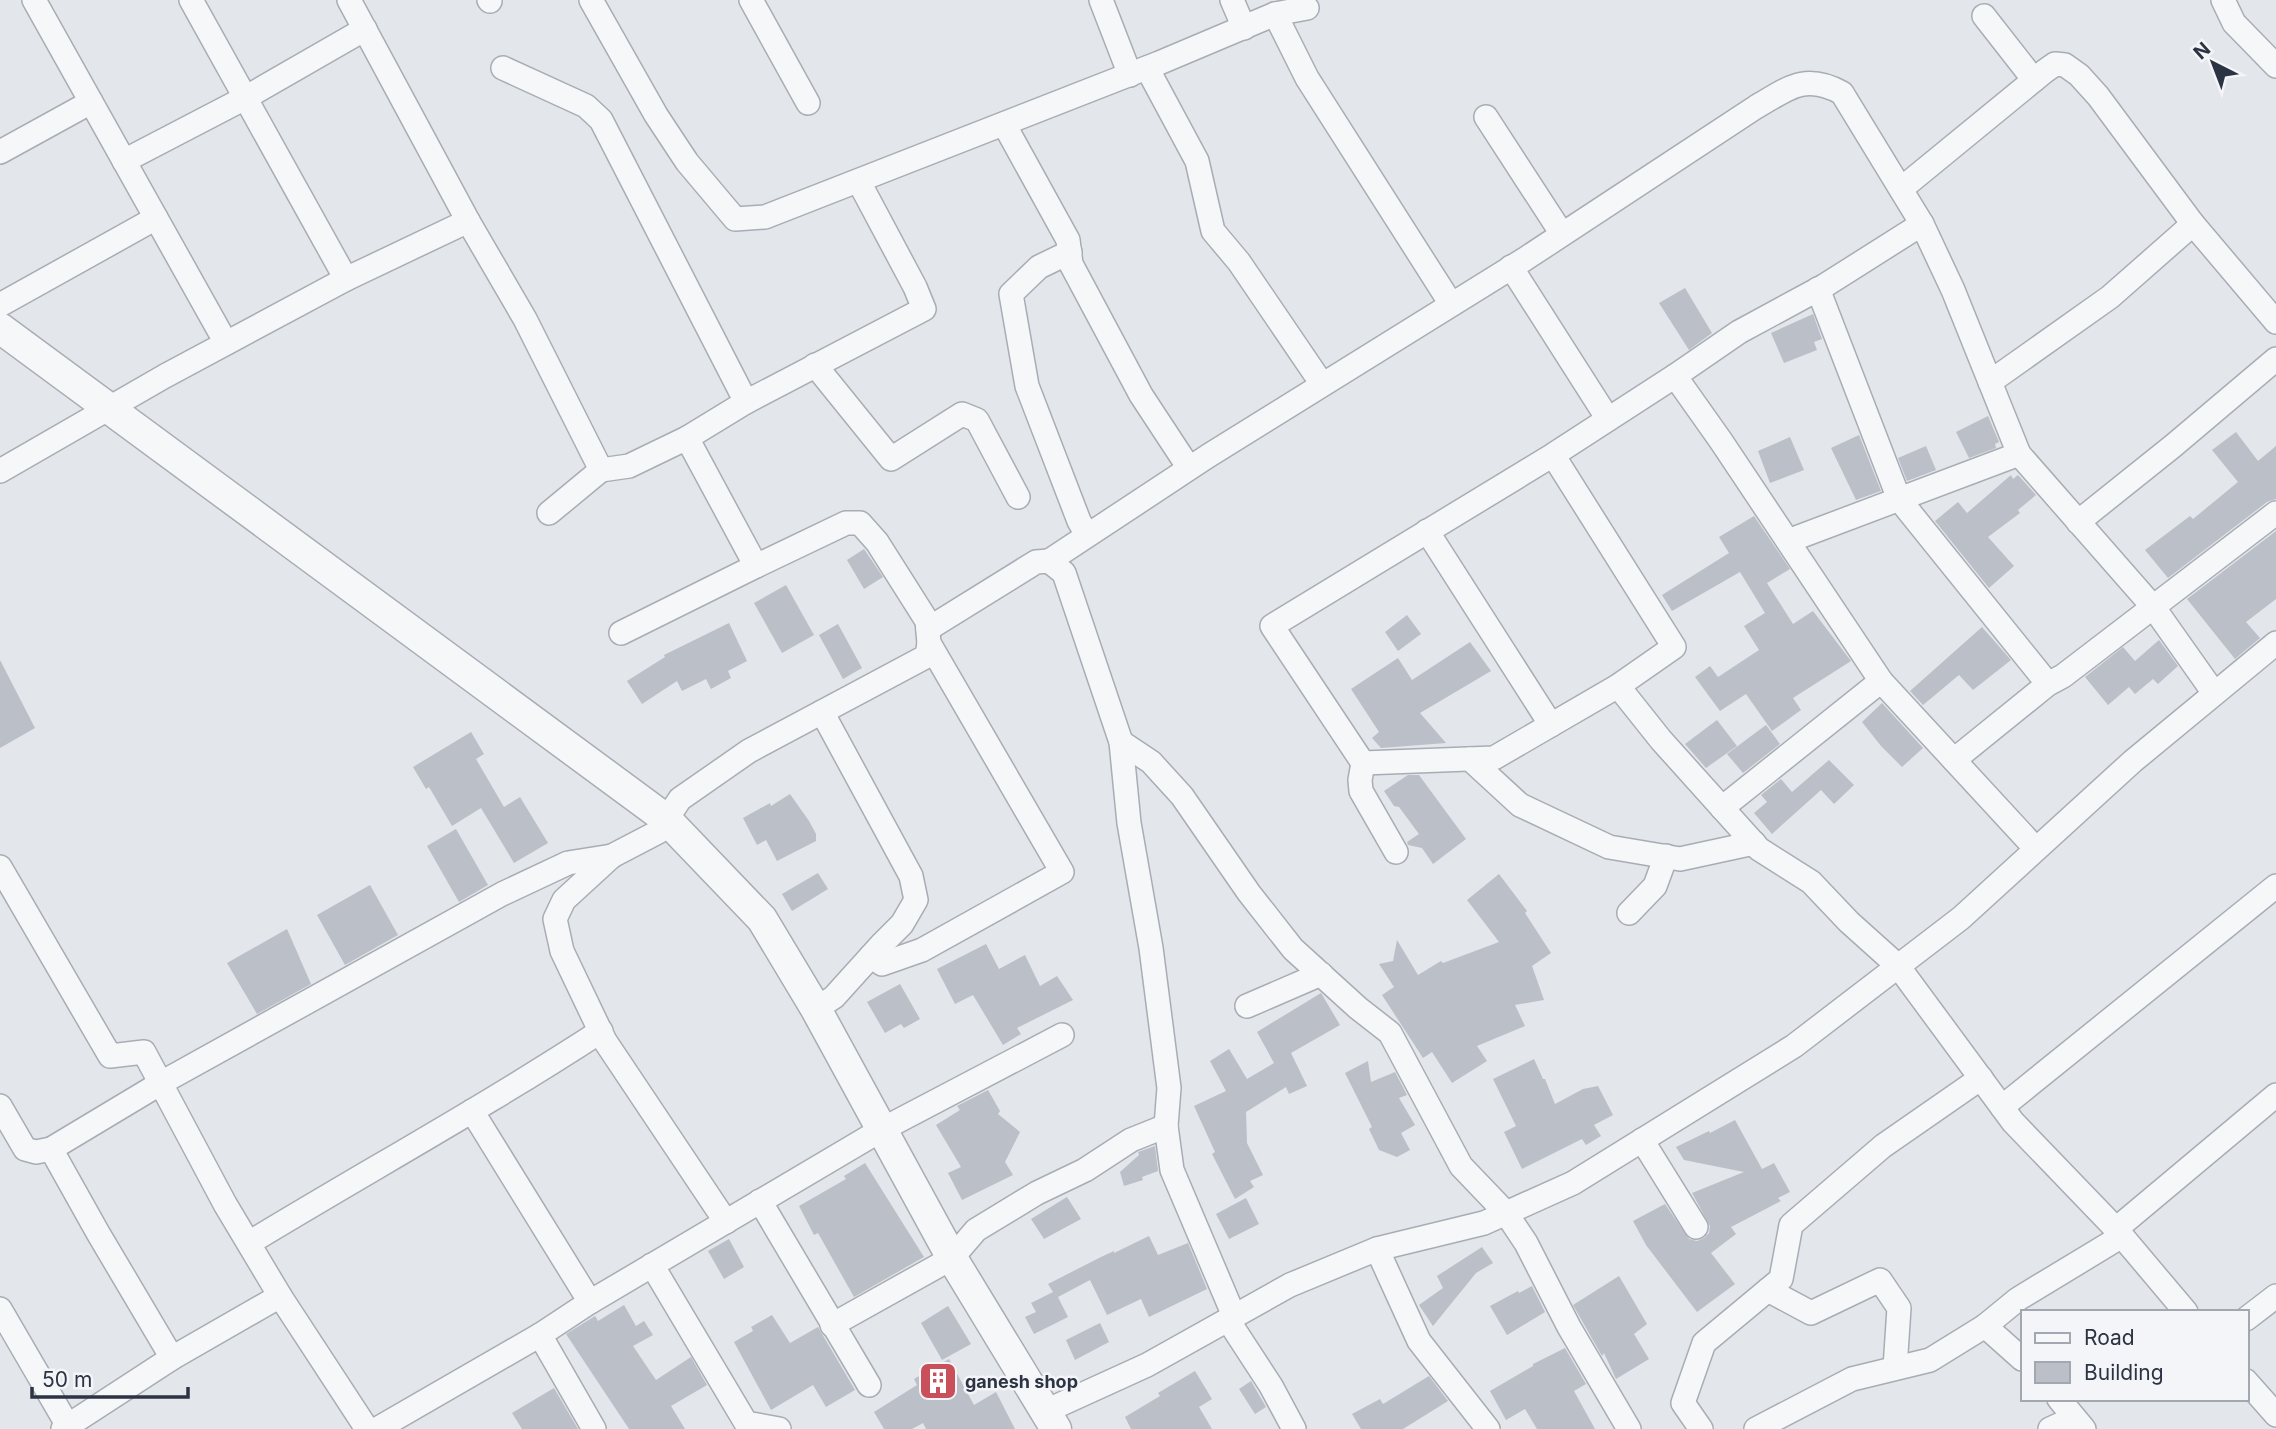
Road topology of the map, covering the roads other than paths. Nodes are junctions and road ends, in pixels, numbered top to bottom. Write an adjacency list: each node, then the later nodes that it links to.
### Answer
1 (34, 0): 19 (street)
2 (191, 0): 18 (street)
3 (349, 0): 13 (street)
4 (591, 0): 25 (street)
5 (751, 0): 20 (street)
6 (1101, 0): 16 (street)
7 (1232, 0): 12 (street)
8 (2223, 0): 14 (street)
9 (1307, 8): 10 (street)
10 (1275, 14): 12 (street); 36 (street)
11 (1984, 16): 17 (street)
12 (1244, 28): 16 (street)
13 (365, 29): 18 (street); 28 (street)
14 (2276, 66)
15 (503, 68): 46 (street)
16 (1138, 72): 22 (street); 45 (street)
17 (2034, 80): 26 (street); 30 (street)
18 (245, 98): 24 (street); 34 (street)
19 (91, 102): 23 (street); 24 (street)
20 (808, 103)
21 (1486, 117): 31 (street)
22 (1004, 124): 25 (street); 32 (street)
23 (0, 152)
24 (124, 161): 27 (street)
25 (859, 182): 42 (street)
26 (1900, 189): 29 (street); 31 (street)
27 (156, 218): 37 (street); 40 (street)
28 (468, 221): 34 (street); 53 (street)
29 (1922, 224): 35 (street); 44 (street)
30 (2193, 224): 38 (street); 44 (street)
31 (1562, 234): 33 (street)
32 (1070, 253): 52 (street); 61 (street)
33 (1511, 267): 36 (street); 48 (street)
34 (346, 279): 40 (street)
35 (1818, 289): 43 (street); 56 (street)
36 (1451, 304): 45 (street)
37 (0, 305)
38 (2276, 322)
39 (0, 328): 47 (street)
40 (226, 343): 47 (street)
41 (2276, 359): 59 (street)
42 (815, 365): 46 (street); 55 (street)
43 (1675, 376): 48 (street); 62 (street)
44 (1990, 382): 50 (street)
45 (1322, 384): 52 (street)
46 (746, 402): 49 (street)
47 (110, 409): 54 (street); 80 (street)
48 (1608, 419): 51 (street)
49 (687, 438): 53 (street); 64 (street)
50 (2019, 454): 56 (street); 59 (street)
51 (1553, 455): 60 (street); 71 (street)
52 (1189, 468): 61 (street)
53 (601, 470): 57 (street)
54 (0, 471)
55 (1018, 497)
56 (1899, 499): 62 (street); 70 (street)
57 (549, 513)
58 (2276, 513): 65 (street)
59 (2078, 522): 65 (street)
60 (1427, 531): 74 (street); 78 (street)
61 (1087, 535): 63 (street)
62 (1788, 541): 69 (street)
63 (1049, 561): 67 (street); 75 (street)
64 (756, 566): 66 (street); 67 (street)
65 (2154, 608): 70 (street); 72 (street)
66 (621, 633)
67 (929, 636): 73 (street); 89 (street)
68 (2276, 643): 72 (street)
69 (1881, 681): 77 (street); 79 (street)
70 (2048, 684): 77 (street)
71 (1618, 686): 74 (street); 79 (street)
72 (2214, 693): 82 (street)
73 (822, 712): 80 (street); 89 (street)
74 (1551, 725): 76 (street)
75 (1121, 743): 91 (street); 102 (street)
76 (1470, 759): 78 (street); 85 (street)
77 (1954, 760): 82 (street)
78 (1363, 763): 83 (street)
79 (1722, 808): 81 (street)
80 (666, 819): 84 (street); 93 (street)
81 (1754, 843): 85 (street); 90 (street)
82 (2036, 849): 90 (street)
83 (1396, 852)
84 (611, 856): 94 (street); 97 (street)
85 (1666, 856): 88 (street)
86 (0, 867): 97 (street)
87 (2276, 886): 100 (street)
88 (1629, 913)
89 (871, 956): 93 (street)
90 (1898, 966): 96 (street); 104 (street)
91 (1321, 974): 92 (street); 107 (street)
92 (1247, 1006)
93 (816, 1009): 103 (street)
94 (601, 1031): 101 (street); 108 (street)
95 (1062, 1035): 103 (street)
96 (1981, 1078): 100 (street); 115 (street)
97 (161, 1083): 105 (street); 111 (street)
98 (2276, 1095): 110 (street)
99 (0, 1106): 105 (street)
100 (2002, 1107): 110 (street)
101 (472, 1111): 111 (street); 118 (street)
102 (1166, 1126): 113 (street); 122 (street)
103 (881, 1130): 106 (street); 113 (street)
104 (1642, 1140): 107 (street); 109 (street)
105 (51, 1149): 126 (street)
106 (760, 1201): 108 (street); 123 (street)
107 (1506, 1213): 112 (street); 143 (street)
108 (726, 1222): 114 (street)
109 (1696, 1227)
110 (2119, 1232): 120 (street); 124 (street)
111 (248, 1243): 116 (street)
112 (1377, 1249): 122 (street); 142 (street)
113 (952, 1258): 123 (street); 134 (street)
114 (652, 1265): 118 (street); 140 (street)
115 (1768, 1290): 128 (street); 144 (street)
116 (280, 1296): 126 (street); 137 (street)
117 (2276, 1296): 121 (street)
118 (590, 1302): 125 (street)
119 (0, 1310): 136 (street)
120 (2184, 1310)
121 (2248, 1317)
122 (1231, 1318): 134 (street); 141 (street)
123 (832, 1325): 130 (street)
124 (1985, 1326): 127 (street); 128 (street)
125 (540, 1335): 133 (street); 139 (street)
126 (173, 1358): 136 (street)
127 (2021, 1358)
128 (1895, 1368): 145 (street)
129 (2248, 1383): 132 (street)
130 (869, 1385)
131 (2061, 1401): 135 (street)
132 (2276, 1415)
133 (418, 1419): 138 (street)
134 (1051, 1420)
135 (2079, 1423): 146 (street)
136 (66, 1427)
137 (367, 1429)
138 (377, 1429)
139 (594, 1429)
140 (779, 1429)
141 (1294, 1429)
142 (1488, 1429)
143 (1629, 1429)
144 (1701, 1429)
145 (1756, 1429)
146 (2050, 1429)

